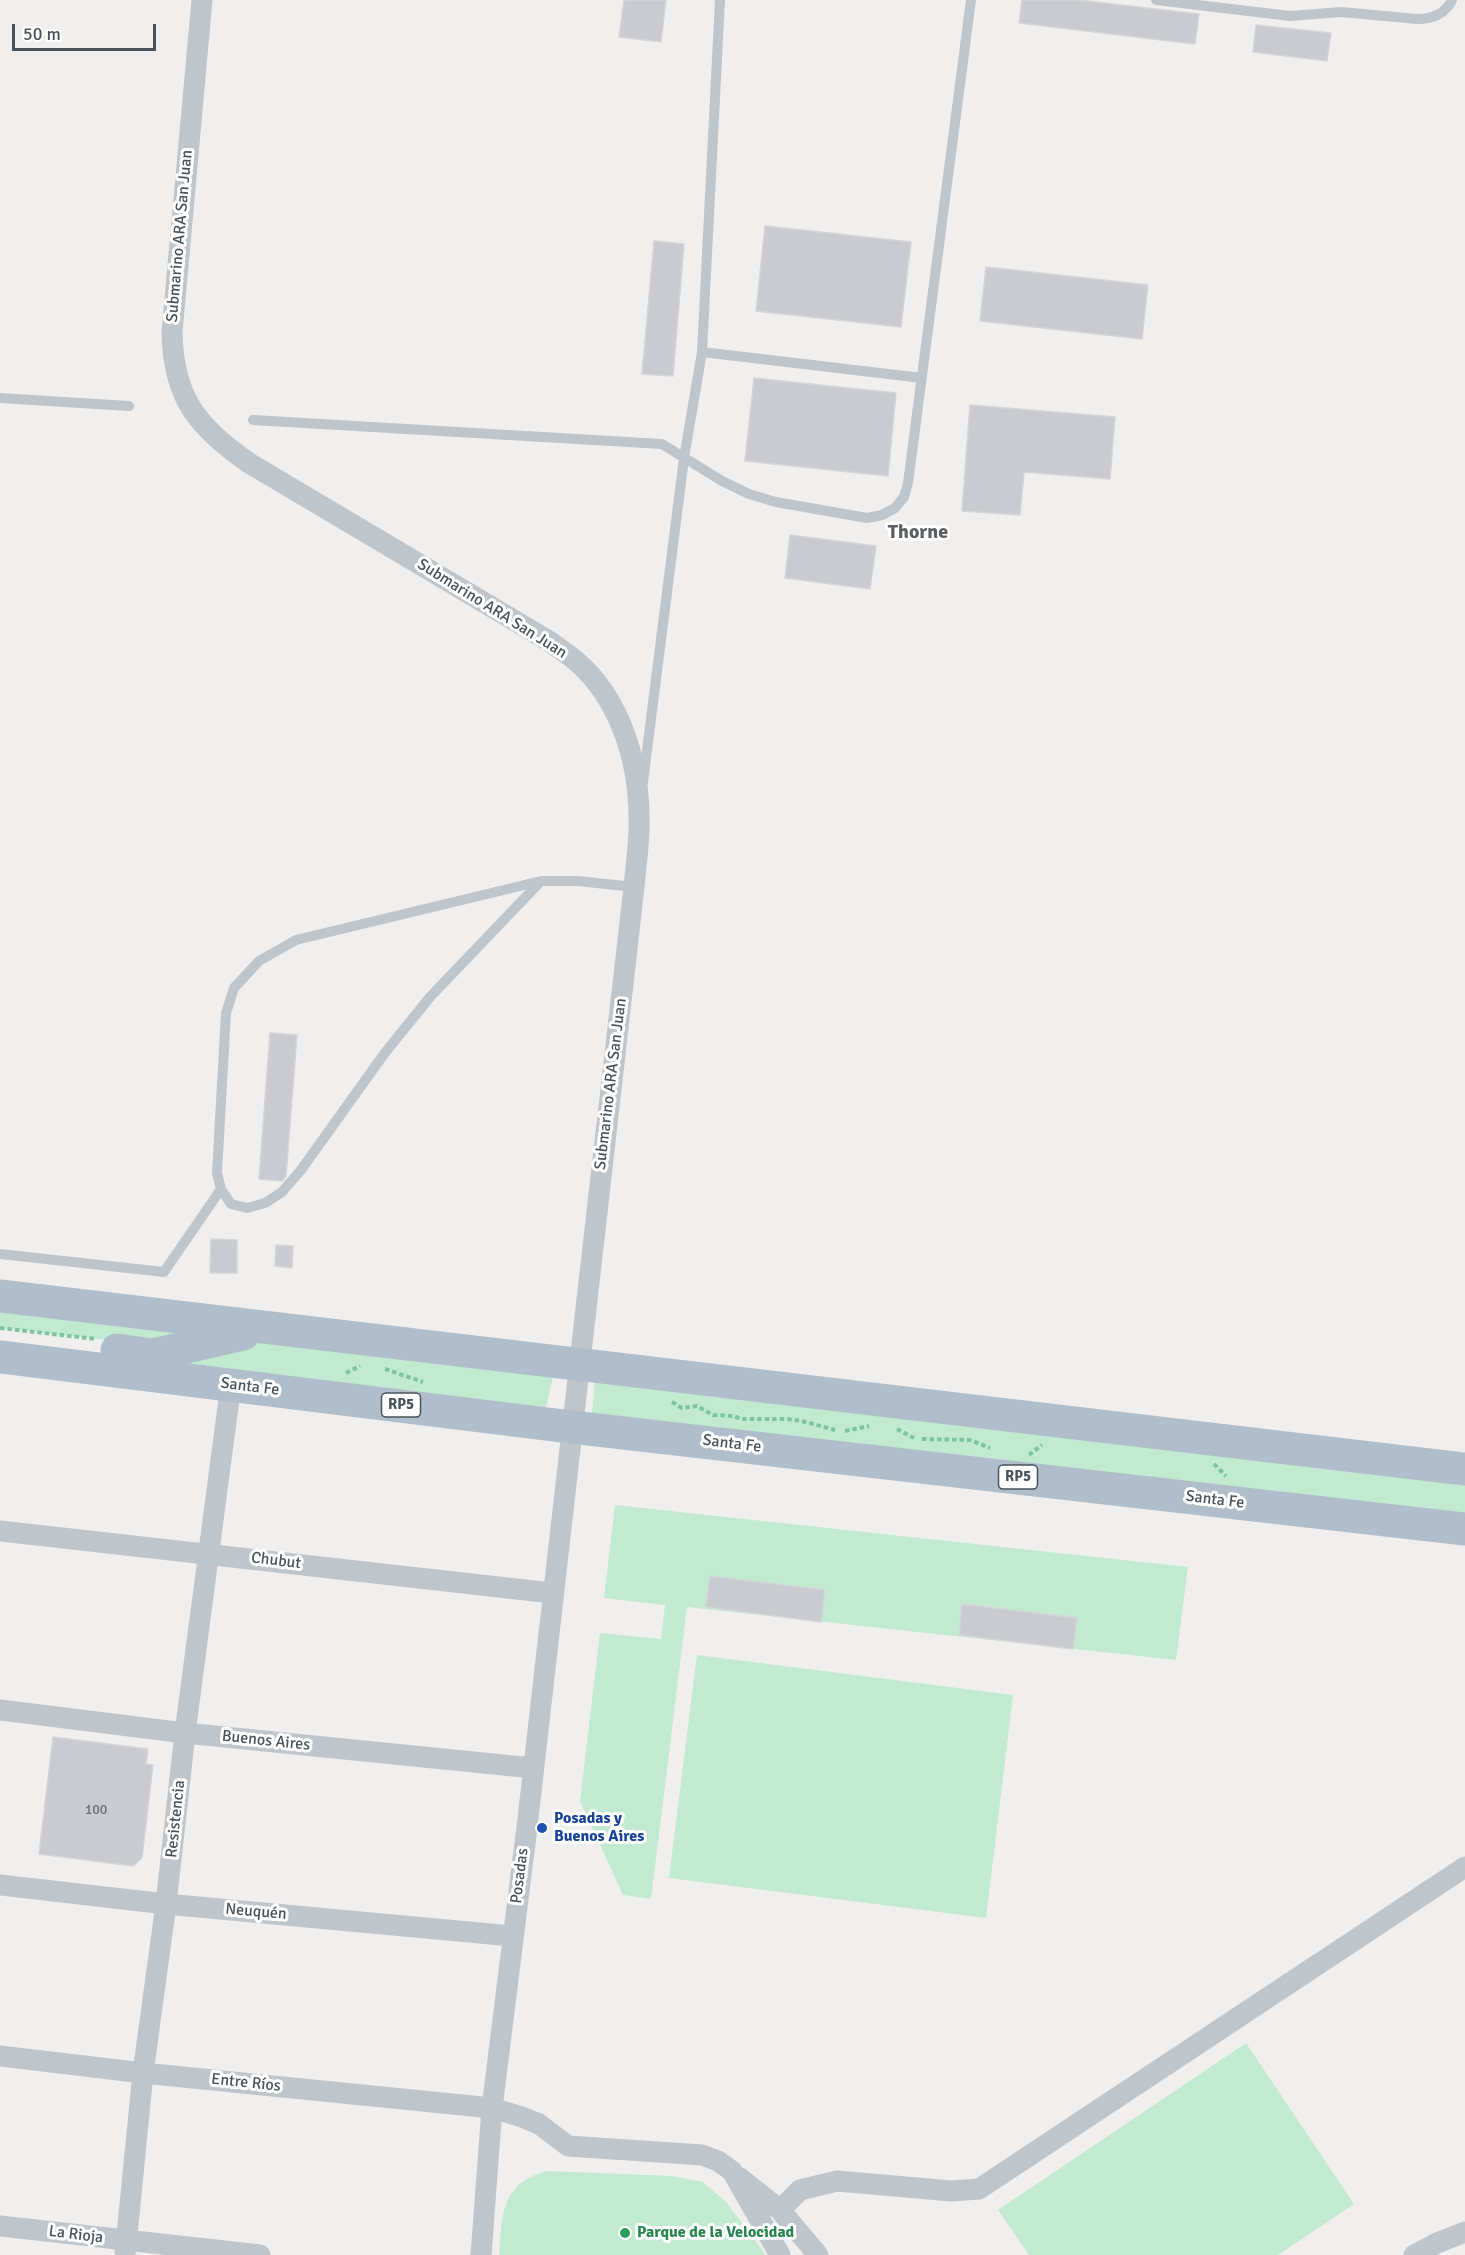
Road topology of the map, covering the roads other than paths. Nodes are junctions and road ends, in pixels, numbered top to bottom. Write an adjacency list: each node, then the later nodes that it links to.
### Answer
1 (202, 0): 12 (street, Submarino ARA San Juan)
2 (720, 0): 6 (lane)
3 (971, 0): 7 (lane)
4 (1156, 0): 5 (lane)
5 (1452, 0)
6 (702, 352): 7 (lane); 11 (lane)
7 (922, 378): 11 (lane)
8 (0, 398): 9 (lane)
9 (129, 406)
10 (253, 420): 11 (lane)
11 (684, 458): 12 (lane)
12 (639, 818): 14 (street, Submarino ARA San Juan)
13 (542, 881): 14 (lane); 15 (lane); 15 (lane)
14 (634, 887): 21 (street, Submarino ARA San Juan)
15 (221, 1189): 16 (lane)
16 (0, 1254)
17 (0, 1296): 18 (main road)
18 (265, 1329): 19 (main road); 21 (main road)
19 (0, 1335)
20 (0, 1357): 22 (main road, Santa Fe / RP5)
21 (579, 1364): 23 (street, Submarino ARA San Juan); 24 (main road)
22 (231, 1384): 23 (main road, Santa Fe / RP5); 27 (street, Resistencia)
23 (571, 1426): 25 (main road, Santa Fe / RP5); 28 (street, Posadas)
24 (1465, 1469)
25 (1465, 1529)
26 (0, 1531): 27 (street, Chubut)
27 (209, 1553): 28 (street, Chubut); 30 (street, Resistencia)
28 (552, 1593): 31 (street, Posadas)
29 (0, 1710): 30 (street, Buenos Aires)
30 (185, 1733): 31 (street, Buenos Aires); 34 (street, Resistencia)
31 (533, 1768): 35 (street, Posadas)
32 (1465, 1867): 40 (street)
33 (0, 1885): 34 (street, Neuquén)
34 (166, 1904): 35 (street, Neuquén); 37 (street, Resistencia)
35 (512, 1936): 38 (street, Posadas)
36 (0, 2056): 37 (street, Entre Ríos)
37 (144, 2073): 38 (street, Entre Ríos); 43 (street, Resistencia)
38 (492, 2108): 39 (street, Entre Ríos); 45 (street, Posadas)
39 (732, 2171): 40 (street, Entre Ríos); 46 (street)
40 (780, 2210): 47 (street, Entre Ríos)
41 (0, 2226): 43 (street, La Rioja)
42 (1465, 2232): 48 (street)
43 (126, 2248): 44 (street, La Rioja)
44 (260, 2255)
45 (481, 2255)
46 (780, 2255)
47 (818, 2255)
48 (1414, 2255)

